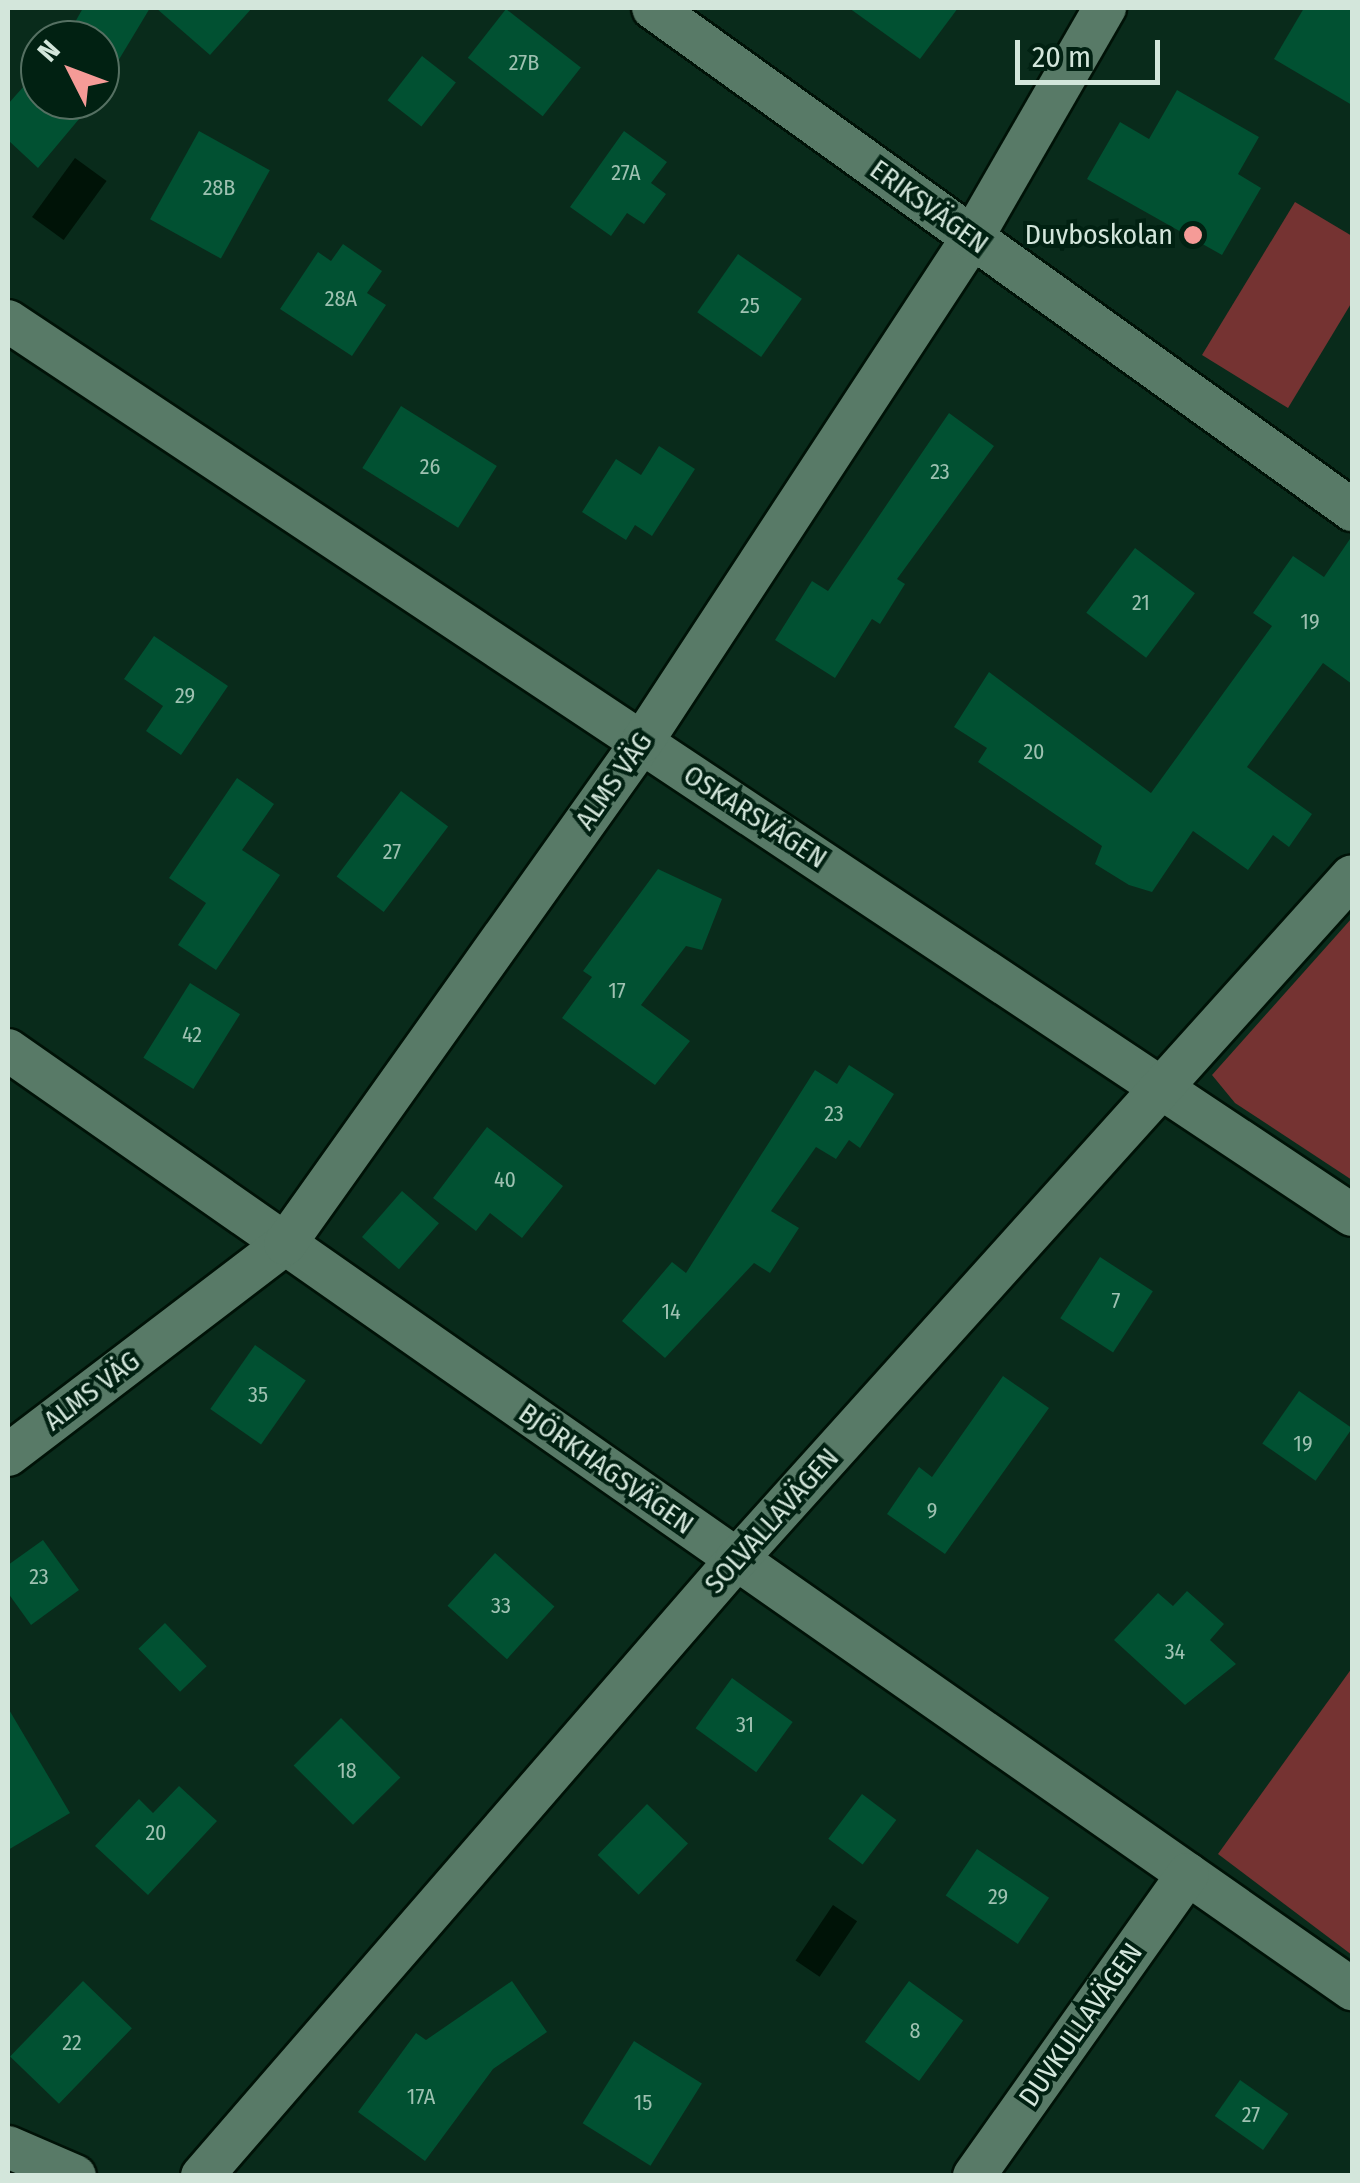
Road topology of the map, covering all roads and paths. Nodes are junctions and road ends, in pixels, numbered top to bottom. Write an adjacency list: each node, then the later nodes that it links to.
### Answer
1 (653, 8): 3 (street, ERIKSVÄGEN)
2 (1106, 8): 3 (street, ALMS VÄG)
3 (972, 238): 5 (street, ERIKSVÄGEN); 6 (street, ALMS VÄG)
4 (8, 321): 6 (street, OSKARSVÄGEN)
5 (1352, 510)
6 (642, 742): 9 (street, OSKARSVÄGEN); 11 (street, ALMS VÄG)
7 (1352, 876): 9 (street, SOLVALLAVÄGEN)
8 (8, 1050): 11 (street, BJÖRKHAGSVÄGEN)
9 (1162, 1085): 10 (street, OSKARSVÄGEN); 13 (street, SOLVALLAVÄGEN)
10 (1352, 1215)
11 (285, 1244): 12 (street, ALMS VÄG); 13 (street, BJÖRKHAGSVÄGEN)
12 (8, 1455)
13 (736, 1560): 14 (street, BJÖRKHAGSVÄGEN); 18 (street, SOLVALLAVÄGEN)
14 (1188, 1874): 15 (street, BJÖRKHAGSVÄGEN); 19 (street, DUVKULLAVÄGEN)
15 (1352, 1988)
16 (8, 2148): 17 (street)
17 (75, 2176)
18 (202, 2176)
19 (974, 2176)

